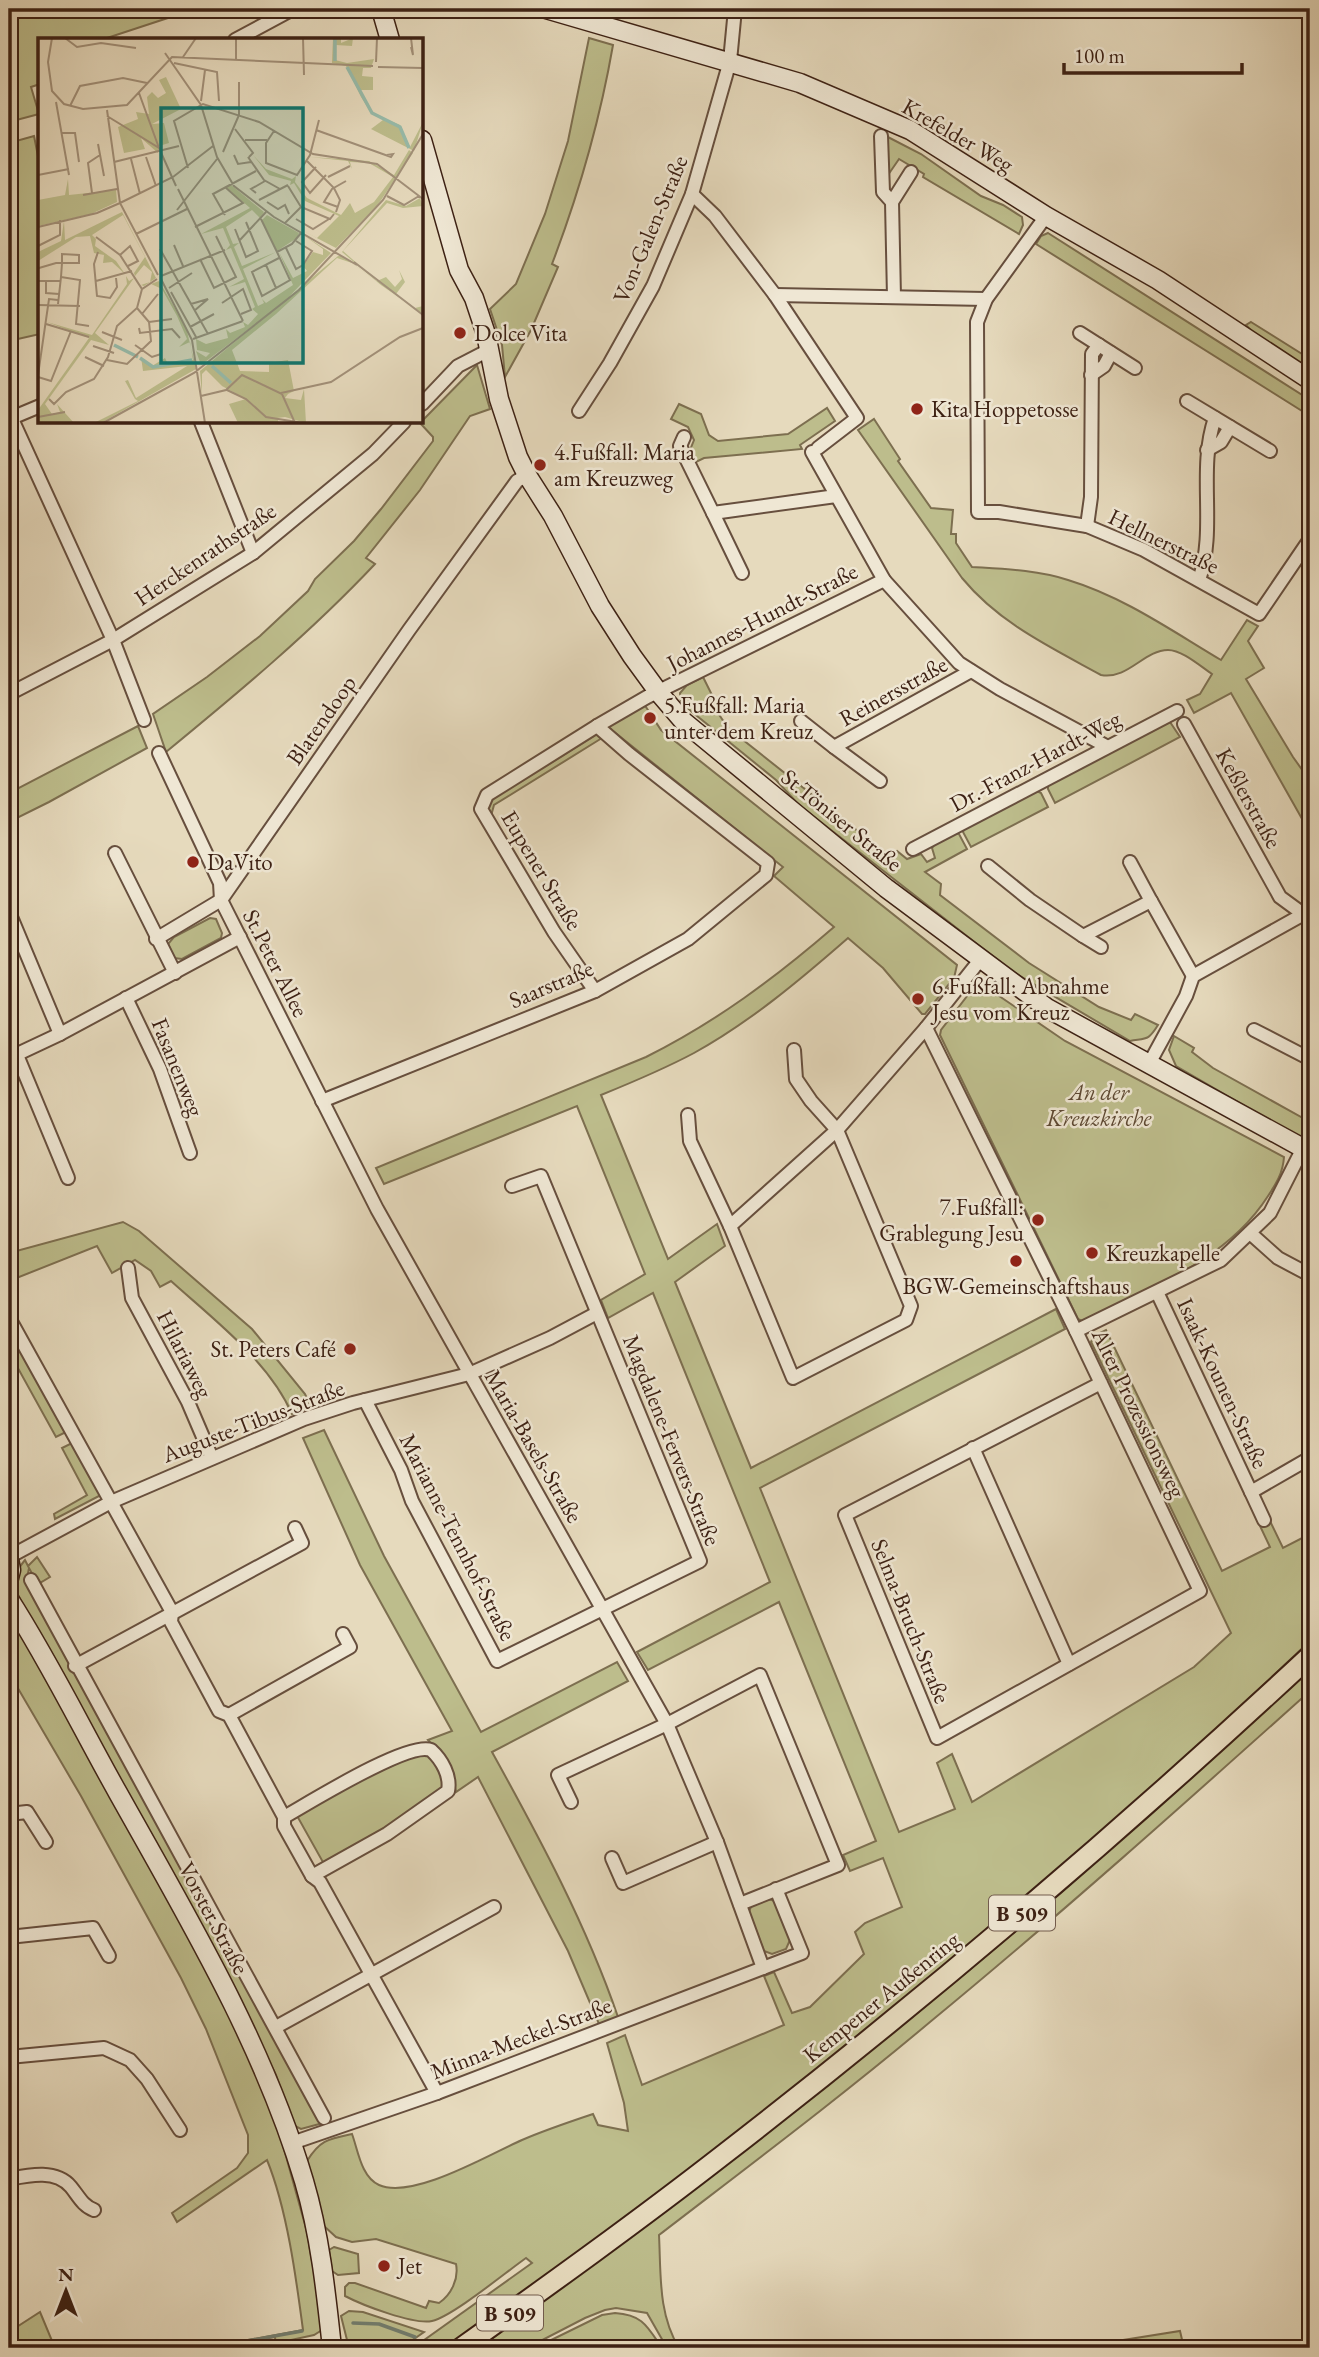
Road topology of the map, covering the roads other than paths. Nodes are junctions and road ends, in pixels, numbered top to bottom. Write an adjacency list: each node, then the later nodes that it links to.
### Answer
1 (293, 9): 5 (street)
2 (381, 9): 6 (main road)
3 (546, 9): 7 (main road, Krefelder Weg)
4 (735, 9): 7 (street, Von-Galen-Straße)
5 (239, 38)
6 (389, 38)
7 (730, 61): 11 (street, Von-Galen-Straße); 13 (main road, Krefelder Weg)
8 (881, 136): 12 (street)
9 (424, 147): 19 (main road, St.Töniser Straße)
10 (911, 172): 12 (street)
11 (692, 194): 14 (street); 27 (street, Von-Galen-Straße)
12 (892, 202): 15 (street)
13 (1046, 216): 16 (street, Hellnerstraße); 23 (main road, Krefelder Weg)
14 (775, 295): 15 (street); 37 (street)
15 (894, 297): 16 (street)
16 (986, 299): 39 (street, Hellnerstraße)
17 (1080, 333): 18 (street)
18 (1099, 345): 20 (street); 22 (street)
19 (489, 350): 25 (street); 36 (main road, St.Töniser Straße)
20 (1111, 353): 21 (street); 22 (street)
21 (1135, 368)
22 (1091, 374): 39 (street)
23 (1310, 380)
24 (1187, 401): 29 (street)
25 (424, 402)
26 (38, 407): 28 (street)
27 (579, 411)
28 (10, 418): 45 (street)
29 (1214, 418): 32 (street); 34 (street)
30 (202, 424): 41 (street)
31 (402, 424): 41 (street, Herckenrathstraße)
32 (1230, 427): 34 (street); 35 (street)
33 (684, 437): 38 (street)
34 (1207, 450): 44 (street)
35 (1270, 451)
36 (527, 475): 47 (main road, St.Töniser Straße); 62 (street, Blatendoop)
37 (836, 496): 38 (street); 43 (street)
38 (713, 513): 42 (street)
39 (1087, 526): 44 (street, Hellnerstraße)
40 (1310, 539): 44 (street, Hellnerstraße)
41 (253, 553): 45 (street, Herckenrathstraße)
42 (742, 573)
43 (884, 580): 46 (street); 47 (street, Johannes-Hundt-Straße)
44 (1199, 580)
45 (113, 640): 48 (street, Herckenrathstraße); 50 (street)
46 (971, 671): 54 (street); 55 (street, Reinersstraße)
47 (659, 693): 53 (street, Eupener Straße); 70 (main road, St.Töniser Straße)
48 (9, 694)
49 (1177, 711): 54 (street, Dr.-Franz-Hardt-Weg)
50 (145, 720)
51 (801, 721): 55 (street, Reinersstraße)
52 (1184, 724): 65 (street, Keßlerstraße)
53 (597, 726): 73 (street, Eupener Straße); 73 (street, Saarstraße)
54 (1106, 746): 58 (street, Dr.-Franz-Hardt-Weg)
55 (834, 747): 57 (street, Reinersstraße)
56 (159, 752): 62 (street, St.Peter Allee)
57 (880, 781)
58 (913, 849)
59 (115, 853): 68 (street)
60 (1130, 862): 63 (street)
61 (988, 866): 66 (street)
62 (221, 900): 67 (street, St.Peter Allee); 68 (street, Blatendoop)
63 (1151, 901): 66 (street); 72 (street)
64 (9, 912): 77 (street)
65 (1306, 917): 72 (street)
66 (1083, 936): 69 (street)
67 (240, 937): 71 (street); 82 (street, St.Peter Allee)
68 (156, 939): 71 (street)
69 (1101, 947)
70 (980, 960): 75 (street); 81 (main road, St.Töniser Straße)
71 (175, 973): 74 (street)
72 (1193, 976): 81 (street)
73 (595, 991): 82 (street, Saarstraße)
74 (126, 998): 77 (street); 86 (street, Fasanenweg)
75 (926, 1028): 84 (street); 97 (street, Alter Prozessionsweg)
76 (1254, 1030): 80 (street)
77 (60, 1034): 79 (street)
78 (794, 1050): 84 (street)
79 (13, 1056): 87 (street)
80 (1310, 1058)
81 (1150, 1062): 85 (main road, St.Töniser Straße)
82 (322, 1101): 89 (street, St.Peter Allee)
83 (688, 1115): 90 (street)
84 (837, 1130): 90 (street); 90 (street)
85 (1306, 1150): 91 (street, Isaak-Kounen-Straße)
86 (190, 1153)
87 (68, 1178)
88 (512, 1186): 95 (street)
89 (366, 1188): 98 (street, Maria-Basels-Straße)
90 (730, 1226)
91 (1250, 1233): 93 (street); 94 (street, Isaak-Kounen-Straße)
92 (128, 1268): 102 (street, Hilariaweg)
93 (1310, 1275)
94 (1157, 1292): 97 (street, Isaak-Kounen-Straße); 104 (street, Isaak-Kounen-Straße)
95 (597, 1313): 98 (street, Auguste-Tibus-Straße); 113 (street, Magdalene-Fervers-Straße)
96 (9, 1318): 105 (street)
97 (1076, 1331): 99 (street, Alter Prozessionsweg)
98 (469, 1374): 100 (street, Auguste-Tibus-Straße); 113 (street, Maria-Basels-Straße)
99 (1101, 1383): 101 (street, Selma-Bruch-Straße); 111 (street, Alter Prozessionsweg)
100 (365, 1400): 102 (street, Auguste-Tibus-Straße); 113 (street, Marianne-Tennhof-Straße)
101 (973, 1448): 117 (street); 117 (street, Selma-Bruch-Straße)
102 (212, 1458): 105 (street, Auguste-Tibus-Straße)
103 (1310, 1458): 104 (street, Isaak-Kounen-Straße)
104 (1251, 1492): 106 (street, Isaak-Kounen-Straße)
105 (111, 1502): 108 (street, Auguste-Tibus-Straße); 114 (street)
106 (1265, 1520)
107 (295, 1528): 114 (street)
108 (9, 1558): 109 (main road)
109 (9, 1578)
110 (31, 1580): 118 (street)
111 (1200, 1591): 117 (street, Selma-Bruch-Straße)
112 (9, 1599): 140 (main road, Vorster Straße)
113 (603, 1608): 120 (street, Maria-Basels-Straße)
114 (172, 1612): 118 (street); 119 (street)
115 (343, 1634): 119 (street)
116 (1310, 1656): 146 (main road, Kempener Außenring / B 509)
117 (1069, 1664)
118 (75, 1665): 135 (street)
119 (229, 1714): 123 (street)
120 (667, 1724): 121 (street); 125 (street, Maria-Basels-Straße); 128 (street)
121 (571, 1802)
122 (9, 1814): 124 (street)
123 (284, 1817): 127 (street); 127 (street)
124 (47, 1842)
125 (717, 1842): 126 (street); 129 (street, Maria-Basels-Straße)
126 (612, 1857)
127 (312, 1876): 134 (street)
128 (776, 1889): 129 (street); 133 (street)
129 (740, 1903): 133 (street, Maria-Basels-Straße)
130 (494, 1907): 134 (street)
131 (9, 1937): 132 (street)
132 (109, 1956)
133 (763, 1968): 137 (street, Minna-Meckel-Straße)
134 (372, 1975): 135 (street); 137 (street)
135 (276, 2027): 138 (street)
136 (9, 2057): 139 (street)
137 (437, 2093): 140 (street, Minna-Meckel-Straße)
138 (324, 2118)
139 (180, 2130)
140 (292, 2144): 143 (main road, Vorster Straße)
141 (9, 2179): 142 (street)
142 (94, 2210)
143 (325, 2282): 144 (main road, Vorster Straße); 145 (main road, Vorster Straße)
144 (332, 2348)
145 (344, 2348)
146 (461, 2348)

